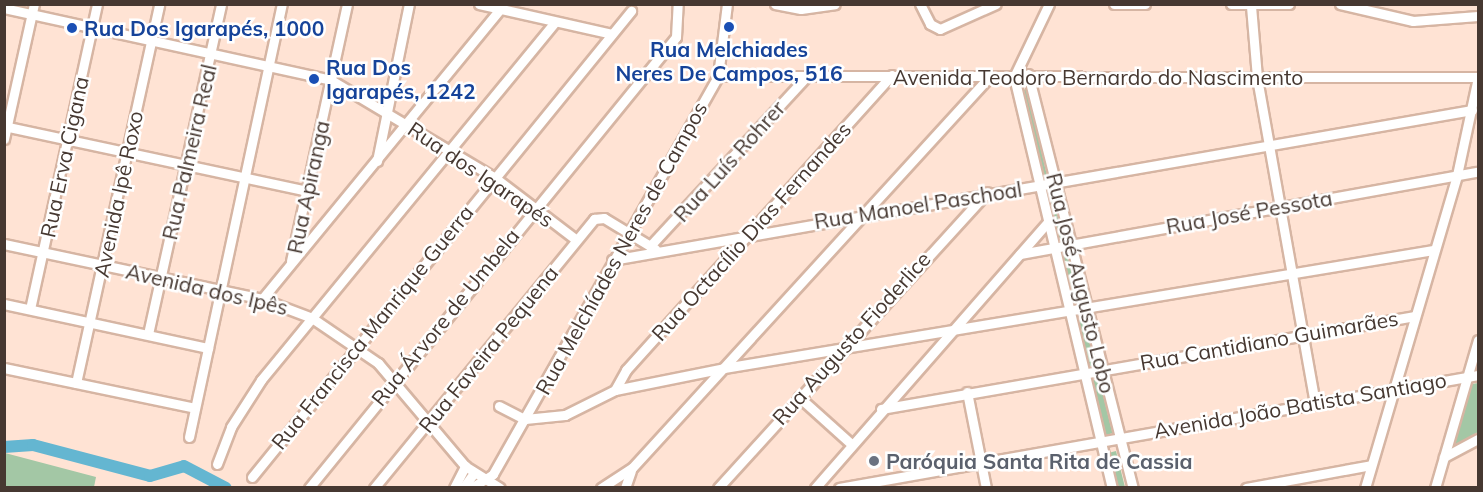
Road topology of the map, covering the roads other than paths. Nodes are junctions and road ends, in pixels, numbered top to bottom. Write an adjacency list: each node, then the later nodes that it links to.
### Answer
1 (97, 4): 30 (street, Rua Erva Cigana)
2 (159, 4): 32 (street, Avenida Ipê Roxo)
3 (221, 4): 33 (street, Rua Palmeira Real)
4 (282, 4): 34 (street)
5 (347, 4): 44 (street, Rua Apiranga)
6 (409, 4): 46 (street)
7 (479, 4): 26 (street)
8 (678, 4): 65 (street, Rua Árvore de Umbela)
9 (728, 4): 37 (street, Rua Melchíades Neres de Campos)
10 (775, 4): 23 (street)
11 (835, 4): 23 (street)
12 (920, 4): 13 (street)
13 (996, 4)
14 (1049, 4): 35 (street)
15 (1114, 4): 16 (street)
16 (1145, 4)
17 (1231, 4): 20 (street)
18 (1289, 4): 21 (street)
19 (1340, 4): 22 (street)
20 (1238, 5): 21 (street)
21 (1251, 6): 43 (street)
22 (1357, 6): 28 (street)
23 (802, 7)
24 (4, 8): 25 (street, Rua dos Igarapés)
25 (33, 9): 30 (street, Rua dos Igarapés); 48 (street)
26 (500, 9): 29 (street); 47 (street)
27 (631, 11): 31 (street, Rua Francisca Manrique Guerra)
28 (1479, 16)
29 (555, 22): 31 (street); 53 (street)
30 (92, 27): 32 (street, Rua dos Igarapés); 50 (street, Rua Erva Cigana)
31 (612, 34): 58 (street, Rua Francisca Manrique Guerra)
32 (152, 39): 33 (street, Rua dos Igarapés); 52 (street, Avenida Ipê Roxo)
33 (211, 53): 34 (street, Rua dos Igarapés); 54 (street, Rua Palmeira Real)
34 (269, 65): 44 (street, Rua dos Igarapés); 59 (street)
35 (1021, 65): 40 (street); 42 (street)
36 (892, 75): 38 (street, Avenida Teodoro Bernardo do Nascimento); 39 (street, Avenida Teodoro Bernardo do Nascimento); 69 (street, Rua Octacílio Dias Fernandes)
37 (718, 76): 38 (street, Avenida Teodoro Bernardo do Nascimento); 68 (street, Rua Melchíades Neres de Campos)
38 (807, 76): 74 (street, Rua Luís Rohrer)
39 (989, 77): 40 (street, Avenida Teodoro Bernardo do Nascimento); 66 (street)
40 (1014, 77): 42 (street, Avenida Teodoro Bernardo do Nascimento); 61 (street, Rua José Augusto Lobo)
41 (1478, 77): 43 (street, Avenida Teodoro Bernardo do Nascimento); 45 (street)
42 (1031, 78): 43 (street, Avenida Teodoro Bernardo do Nascimento); 60 (street, Rua José Augusto Lobo)
43 (1257, 78): 51 (street)
44 (331, 80): 46 (street, Rua dos Igarapés); 62 (street, Rua Apiranga)
45 (1472, 110): 51 (street, Rua Manoel Paschoal); 57 (street)
46 (388, 111): 47 (street, Rua dos Igarapés); 55 (street)
47 (409, 125): 53 (street, Rua dos Igarapés); 55 (street)
48 (6, 126): 49 (street); 50 (street)
49 (4, 139)
50 (67, 140): 52 (street); 76 (street, Rua Erva Cigana)
51 (1269, 142): 60 (street, Rua Manoel Paschoal); 64 (street)
52 (127, 151): 54 (street); 80 (street, Avenida Ipê Roxo)
53 (450, 151): 58 (street, Rua dos Igarapés); 91 (street)
54 (186, 164): 59 (street); 82 (street, Rua Palmeira Real)
55 (376, 164): 79 (street)
56 (1479, 172): 57 (street, Rua José Pessota)
57 (1457, 175): 64 (street, Rua José Pessota); 75 (street)
58 (494, 177): 65 (street, Rua dos Igarapés); 99 (street, Rua Francisca Manrique Guerra)
59 (244, 178): 62 (street); 83 (street)
60 (1055, 180): 61 (street, Rua Manoel Paschoal); 71 (street, Rua José Augusto Lobo)
61 (1037, 185): 63 (street, Rua Manoel Paschoal); 67 (street, Rua José Augusto Lobo)
62 (306, 191): 79 (street, Rua Apiranga)
63 (987, 192): 66 (street, Rua Manoel Paschoal); 101 (street, Rua Augusto Fioderlice)
64 (1282, 205): 71 (street, Rua José Pessota); 81 (street)
65 (536, 208): 70 (street, Rua dos Igarapés); 109 (street, Rua Árvore de Umbela)
66 (863, 214): 69 (street, Rua Manoel Paschoal); 104 (street)
67 (1047, 223): 73 (street, Rua José Augusto Lobo); 77 (street)
68 (629, 232): 70 (street, Rua Faveira Pequena); 74 (street); 78 (street, Rua Melchíades Neres de Campos)
69 (750, 232): 74 (street, Rua Manoel Paschoal); 111 (street, Rua Octacílio Dias Fernandes)
70 (575, 239): 122 (street, Rua Faveira Pequena)
71 (1071, 243): 73 (street, Rua José Pessota); 87 (street, Rua José Augusto Lobo)
72 (4, 244): 76 (street, Avenida dos Ipês)
73 (1054, 246): 77 (street, Rua José Pessota); 89 (street, Rua José Augusto Lobo)
74 (652, 247): 78 (street, Rua Manoel Paschoal)
75 (1434, 250): 81 (street); 90 (street)
76 (43, 252): 80 (street, Avenida dos Ipês); 86 (street, Rua Erva Cigana)
77 (1020, 254): 88 (street)
78 (612, 260): 121 (street, Rua Melchíades Neres de Campos)
79 (291, 264): 84 (street)
80 (102, 265): 82 (street, Avenida dos Ipês); 92 (street, Avenida Ipê Roxo)
81 (1294, 274): 87 (street); 96 (street)
82 (161, 278): 83 (street, Avenida dos Ipês); 95 (street, Rua Palmeira Real)
83 (221, 290): 84 (street, Avenida dos Ipês); 100 (street)
84 (262, 299): 91 (street, Avenida dos Ipês)
85 (4, 304): 86 (street)
86 (30, 309): 92 (street)
87 (1088, 310): 89 (street); 105 (street, Rua José Augusto Lobo)
88 (967, 311): 93 (street); 94 (street)
89 (1071, 313): 93 (street); 106 (street, Rua José Augusto Lobo)
90 (1415, 315): 96 (street, Rua Cantidiano Guimarães); 113 (street)
91 (312, 318): 99 (street, Avenida dos Ipês); 130 (street)
92 (89, 320): 95 (street); 110 (street, Avenida Ipê Roxo)
93 (973, 328): 94 (street)
94 (948, 333): 97 (street); 102 (street)
95 (148, 334): 100 (street)
96 (1304, 334): 105 (street, Rua Cantidiano Guimarães); 117 (street)
97 (922, 337): 101 (street); 102 (street)
98 (1479, 340): 108 (street)
99 (355, 344): 109 (street, Avenida dos Ipês); 135 (street, Rua Francisca Manrique Guerra)
100 (208, 348): 119 (street)
101 (840, 350): 104 (street); 115 (street, Rua Augusto Fioderlice)
102 (931, 351): 112 (street)
103 (4, 368): 110 (street)
104 (724, 368): 111 (street); 133 (street)
105 (1102, 369): 106 (street, Rua Cantidiano Guimarães); 123 (street, Rua José Augusto Lobo)
106 (1086, 372): 114 (street, Rua Cantidiano Guimarães); 126 (street, Rua José Augusto Lobo)
107 (1479, 375): 108 (street, Avenida João Batista Santiago)
108 (1468, 376): 113 (street, Avenida João Batista Santiago); 128 (street)
109 (394, 379): 122 (street, Avenida dos Ipês); 138 (street, Rua Árvore de Umbela)
110 (76, 383): 119 (street)
111 (615, 390): 121 (street)
112 (896, 390): 116 (street); 120 (street)
113 (1393, 390): 117 (street, Avenida João Batista Santiago); 131 (street)
114 (967, 392): 116 (street, Rua Cantidiano Guimarães); 129 (street)
115 (799, 397): 127 (street); 146 (street, Rua Augusto Fioderlice)
116 (910, 403): 120 (street, Rua Cantidiano Guimarães)
117 (1315, 404): 123 (street, Avenida João Batista Santiago)
118 (499, 406): 121 (street)
119 (195, 408): 124 (street)
120 (880, 409): 127 (street)
121 (525, 419): 136 (street, Rua Melchíades Neres de Campos)
122 (430, 423): 132 (street, Avenida dos Ipês); 139 (street, Rua Faveira Pequena)
123 (1121, 436): 126 (street, Avenida João Batista Santiago); 151 (street, Rua José Augusto Lobo)
124 (189, 437)
125 (1479, 439): 128 (street)
126 (1101, 440): 129 (street, Avenida João Batista Santiago); 150 (street, Rua José Augusto Lobo)
127 (850, 443): 147 (street)
128 (1444, 457): 154 (street)
129 (980, 463): 137 (street, Avenida João Batista Santiago); 149 (street)
130 (217, 464)
131 (1371, 465): 152 (street); 153 (street)
132 (465, 466): 134 (street, Avenida dos Ipês); 140 (street)
133 (632, 468): 144 (street); 145 (street)
134 (474, 473): 136 (street, Avenida dos Ipês); 141 (street)
135 (252, 477)
136 (487, 481): 142 (street); 143 (street, Avenida dos Ipês)
137 (851, 487): 148 (street, Avenida João Batista Santiago)
138 (309, 488)
139 (374, 488)
140 (454, 488)
141 (463, 488)
142 (471, 488)
143 (501, 488)
144 (601, 488)
145 (625, 488)
146 (718, 488)
147 (815, 488)
148 (839, 488)
149 (986, 488)
150 (1112, 488)
151 (1133, 488)
152 (1246, 488)
153 (1365, 488)
154 (1435, 488)

